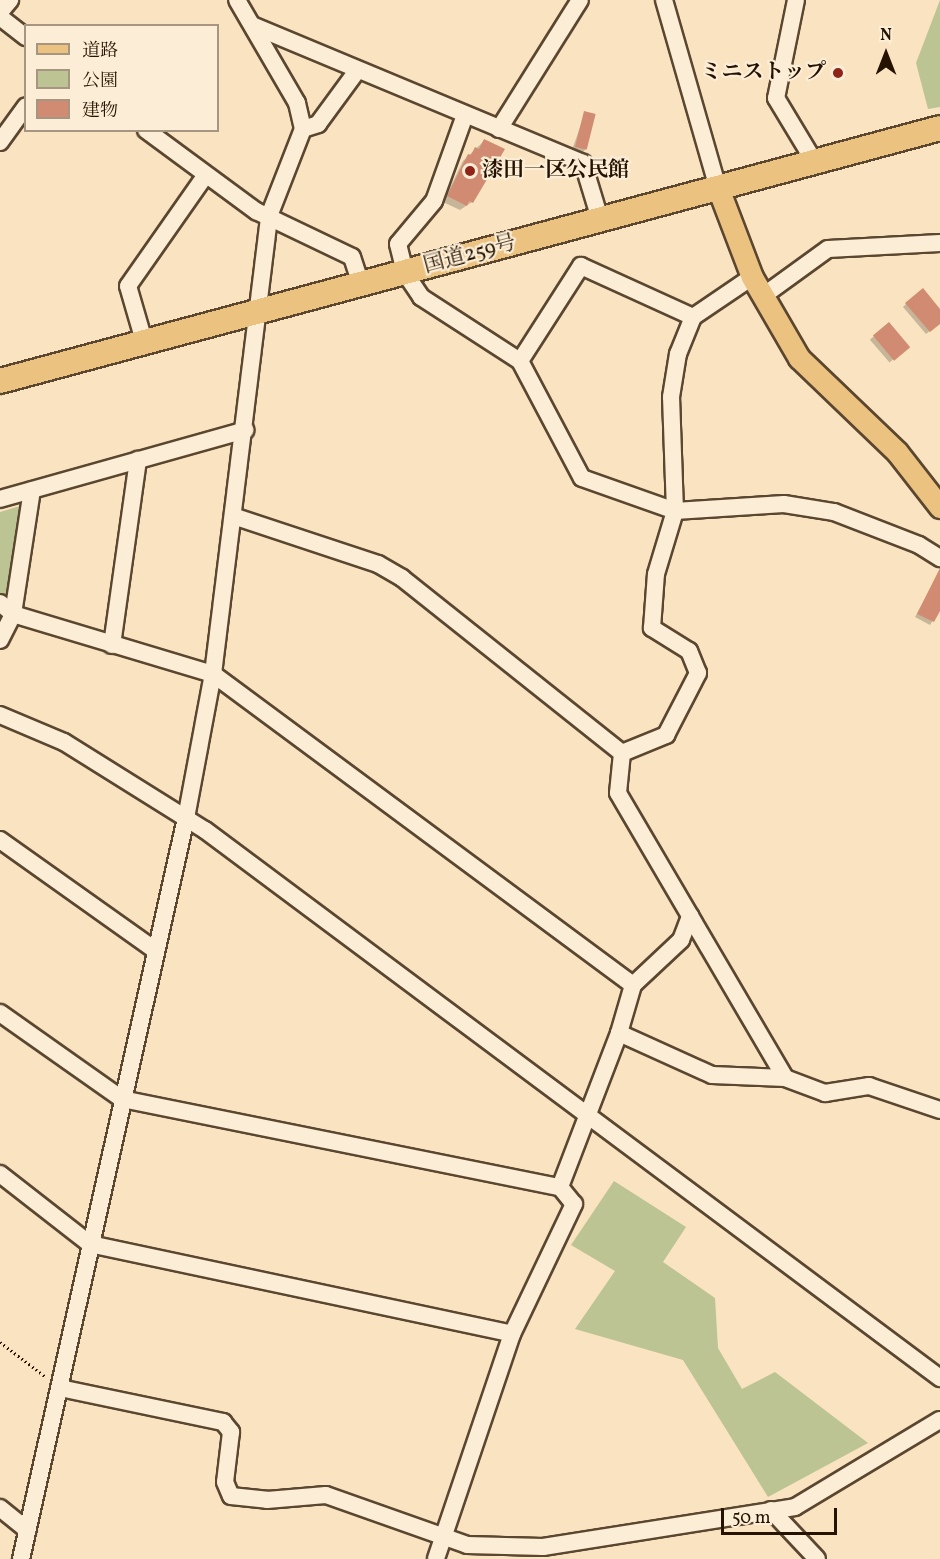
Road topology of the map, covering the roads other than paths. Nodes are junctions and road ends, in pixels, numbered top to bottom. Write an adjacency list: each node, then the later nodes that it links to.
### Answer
1 (10, 0): 6 (street)
2 (237, 0): 8 (street)
3 (580, 0): 15 (street)
4 (664, 0): 20 (street)
5 (796, 0): 18 (street)
6 (0, 12)
7 (0, 17): 9 (street)
8 (254, 26): 10 (street); 14 (street)
9 (24, 36)
10 (357, 71): 12 (street); 14 (street)
11 (24, 109): 17 (street)
12 (465, 115): 15 (street); 24 (street)
13 (940, 128): 18 (highway, 国道259号)
14 (303, 129): 21 (street)
15 (499, 129): 22 (street)
16 (149, 132): 19 (street)
17 (0, 142)
18 (814, 161): 20 (highway, 国道259号)
19 (205, 176): 21 (street); 30 (street)
20 (718, 188): 22 (highway, 国道259号); 25 (main road)
21 (269, 216): 26 (street); 28 (street)
22 (600, 219): 24 (highway, 国道259号)
23 (940, 243): 27 (street)
24 (405, 273): 26 (highway, 国道259号); 31 (street)
25 (752, 277): 27 (main road); 29 (street)
26 (361, 285): 28 (highway, 国道259号)
27 (763, 296): 37 (main road)
28 (260, 312): 30 (highway, 国道259号); 33 (street)
29 (693, 317): 31 (street); 38 (street)
30 (144, 341): 32 (highway, 国道259号)
31 (520, 361): 38 (street)
32 (0, 381)
33 (245, 430): 34 (street); 39 (street)
34 (138, 460): 35 (street); 43 (street)
35 (32, 490): 36 (street); 41 (street)
36 (0, 499)
37 (940, 507)
38 (675, 511): 40 (street); 46 (street)
39 (233, 516): 44 (street); 46 (street)
40 (940, 558)
41 (7, 608): 42 (street); 43 (street)
42 (0, 640)
43 (112, 645): 44 (street)
44 (213, 674): 47 (street); 51 (street)
45 (0, 715): 47 (street)
46 (622, 753): 49 (street)
47 (186, 818): 50 (street); 57 (street)
48 (0, 840): 50 (street)
49 (690, 916): 51 (street); 54 (street)
50 (156, 951): 55 (street)
51 (633, 985): 53 (street)
52 (0, 1013): 55 (street)
53 (619, 1033): 54 (street); 57 (street)
54 (784, 1078): 56 (street)
55 (122, 1099): 59 (street); 60 (street)
56 (940, 1110)
57 (589, 1117): 59 (street); 62 (street)
58 (0, 1174): 60 (street)
59 (560, 1187): 61 (street)
60 (90, 1244): 61 (street); 63 (street)
61 (512, 1334): 68 (street)
62 (940, 1378)
63 (60, 1388): 67 (street); 68 (street)
64 (940, 1420): 66 (street)
65 (0, 1508): 67 (street)
66 (771, 1510): 69 (street); 72 (street)
67 (27, 1530): 70 (street)
68 (444, 1536): 69 (street); 71 (street)
69 (547, 1553)
70 (21, 1559)
71 (436, 1559)
72 (817, 1559)

